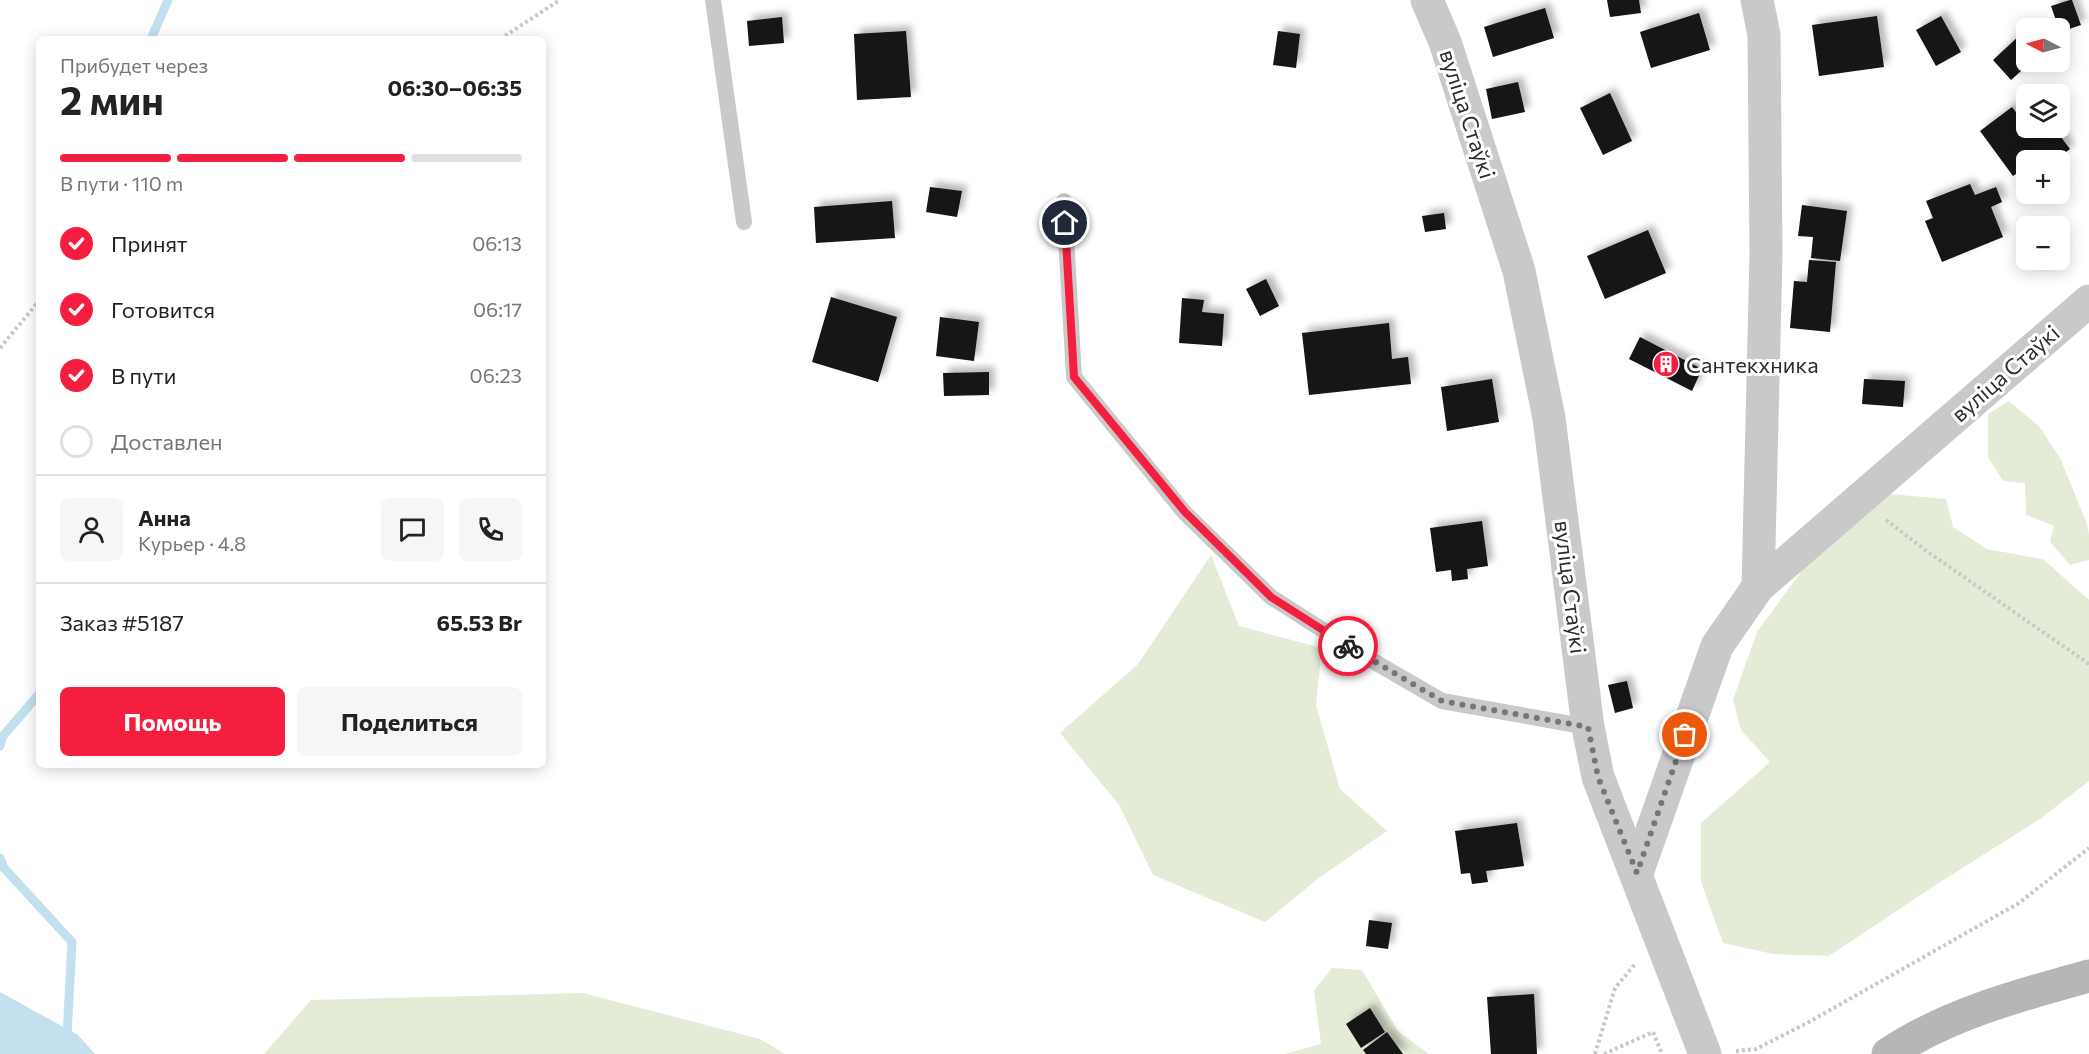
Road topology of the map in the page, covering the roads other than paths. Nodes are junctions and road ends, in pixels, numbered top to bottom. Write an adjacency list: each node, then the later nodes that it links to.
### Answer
1 (713, 0): 5 (lane)
2 (1427, 0): 8 (street, вуліца Стаўкі)
3 (1757, 0): 7 (street)
4 (1064, 201): 8 (lane)
5 (744, 222)
6 (2089, 301): 7 (street, вуліца Стаўкі)
7 (1758, 587): 9 (street, вуліца Стаўкі)
8 (1588, 727): 9 (street, вуліца Стаўкі)
9 (1637, 873): 11 (street)
10 (2089, 976): 12 (main road)
11 (1705, 1054)
12 (1887, 1054)

